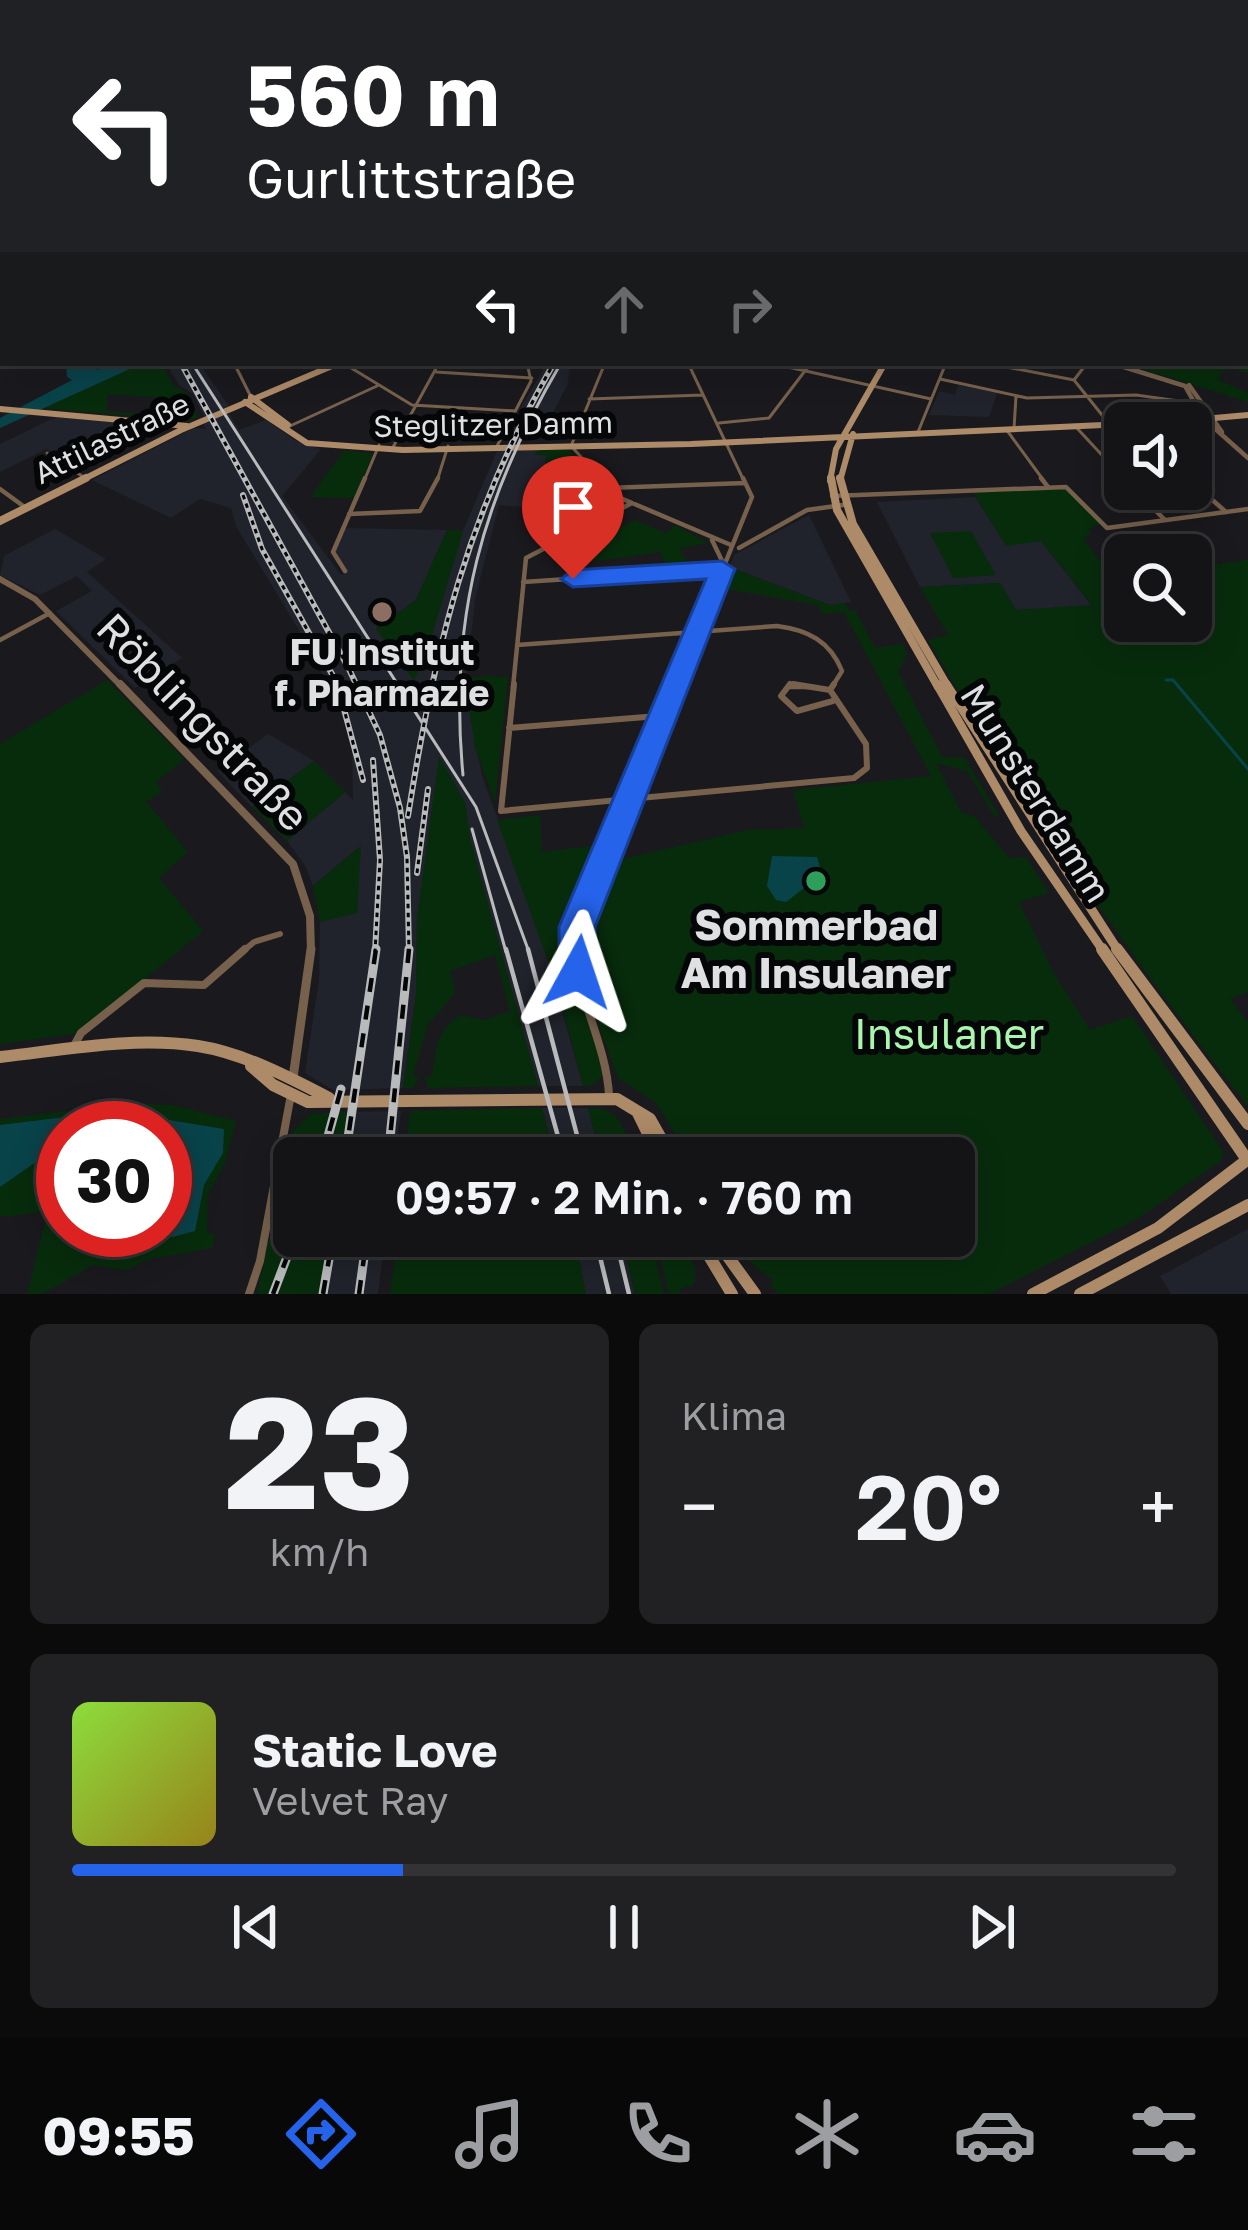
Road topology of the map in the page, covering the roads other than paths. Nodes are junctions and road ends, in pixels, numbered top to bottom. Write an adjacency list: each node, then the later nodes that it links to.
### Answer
1 (235, 366): 28 (street)
2 (344, 366): 22 (street)
3 (437, 366): 16 (street)
4 (528, 366): 18 (street)
5 (604, 366): 26 (street)
6 (689, 366): 23 (street)
7 (784, 366): 15 (street)
8 (809, 366): 15 (street)
9 (884, 366): 21 (main road)
10 (945, 366): 19 (street)
11 (1015, 366): 20 (street)
12 (1085, 366): 20 (street)
13 (1122, 366): 17 (street)
14 (320, 367): 28 (main road, Attilastraße)
15 (806, 371): 21 (street); 41 (street)
16 (434, 372): 18 (street); 32 (street)
17 (1160, 376): 30 (street); 31 (street)
18 (532, 378): 34 (street)
19 (940, 379): 24 (street); 27 (street)
20 (1074, 380): 25 (street)
21 (875, 383): 27 (street); 49 (main road)
22 (380, 385): 32 (street); 46 (street)
23 (703, 395): 26 (street); 41 (street)
24 (1016, 396): 25 (street); 47 (street)
25 (1085, 397): 29 (street); 38 (street)
26 (590, 399): 51 (street)
27 (931, 399): 48 (street)
28 (250, 400): 45 (main road, Attilastraße); 46 (main road, Steglitzer Damm)
29 (1185, 402)
30 (1192, 402)
31 (1199, 402)
32 (416, 405): 34 (street); 54 (street)
33 (4, 409): 45 (main road)
34 (515, 411): 52 (street)
35 (1212, 412): 36 (street)
36 (1233, 417): 37 (main road); 39 (main road)
37 (1248, 417): 40 (main road)
38 (1104, 418)
39 (1212, 421)
40 (1212, 421)
41 (717, 423): 50 (street)
42 (1212, 423): 57 (street)
43 (1104, 425): 44 (main road, Steglitzer Damm)
44 (1075, 426): 47 (main road, Steglitzer Damm); 58 (street)
45 (185, 428): 59 (main road, Attilastraße)
46 (287, 428): 53 (main road, Steglitzer Damm)
47 (1010, 429): 48 (main road, Steglitzer Damm); 61 (street)
48 (918, 433): 49 (main road, Steglitzer Damm)
49 (848, 435): 50 (main road, Steglitzer Damm); 65 (main road)
50 (725, 440): 51 (main road, Steglitzer Damm); 60 (street)
51 (571, 444): 52 (main road, Steglitzer Damm); 62 (street)
52 (498, 446): 55 (main road, Steglitzer Damm)
53 (378, 447): 54 (main road, Steglitzer Damm); 71 (street)
54 (393, 447): 55 (main road, Steglitzer Damm)
55 (448, 448): 71 (street)
56 (47, 453): 59 (street)
57 (1247, 456)
58 (1104, 457)
59 (85, 478): 67 (main road, Attilastraße)
60 (746, 483): 62 (street); 75 (street)
61 (1048, 487): 65 (street); 72 (street)
62 (607, 488): 66 (street)
63 (0, 489): 67 (street)
64 (1212, 500): 70 (street)
65 (838, 501): 75 (street); 82 (main road, Munsterdamm)
66 (632, 503): 75 (street); 79 (street)
67 (26, 508): 73 (main road, Attilastraße)
68 (1248, 509): 70 (street)
69 (1156, 510): 72 (street)
70 (1226, 512): 72 (street)
71 (349, 514): 77 (street)
72 (1166, 520)
73 (0, 521)
74 (712, 540): 76 (street)
75 (735, 546): 76 (street)
76 (723, 567): 79 (street); 81 (street)
77 (346, 572)
78 (0, 580): 80 (street, Röblingstraße)
79 (523, 582): 84 (street)
80 (50, 613): 83 (street); 93 (street, Röblingstraße)
81 (696, 630): 84 (street); 85 (street); 87 (street)
82 (912, 637): 95 (main road, Munsterdamm); 97 (main road, Munsterdamm)
83 (0, 640)
84 (517, 645): 88 (street)
85 (830, 690): 86 (street); 86 (street)
86 (833, 701): 89 (street)
87 (660, 716): 88 (street); 89 (street)
88 (509, 728): 89 (street)
89 (627, 801): 94 (street)
90 (280, 934): 91 (street)
91 (73, 1047): 92 (main road); 93 (main road)
92 (0, 1057)
93 (292, 1087): 94 (main road); 105 (street, Röblingstraße)
94 (609, 1098): 96 (main road)
95 (1234, 1106): 97 (main road); 98 (main road, Munsterdamm)
96 (636, 1110): 99 (main road); 100 (main road)
97 (1215, 1115): 101 (main road, Munsterdamm)
98 (1248, 1124)
99 (650, 1137)
100 (660, 1137)
101 (1248, 1160): 108 (main road)
102 (1248, 1205): 109 (main road)
103 (710, 1257): 106 (main road)
104 (728, 1257): 107 (main road)
105 (249, 1294)
106 (732, 1294)
107 (755, 1294)
108 (1033, 1294)
109 (1080, 1294)

